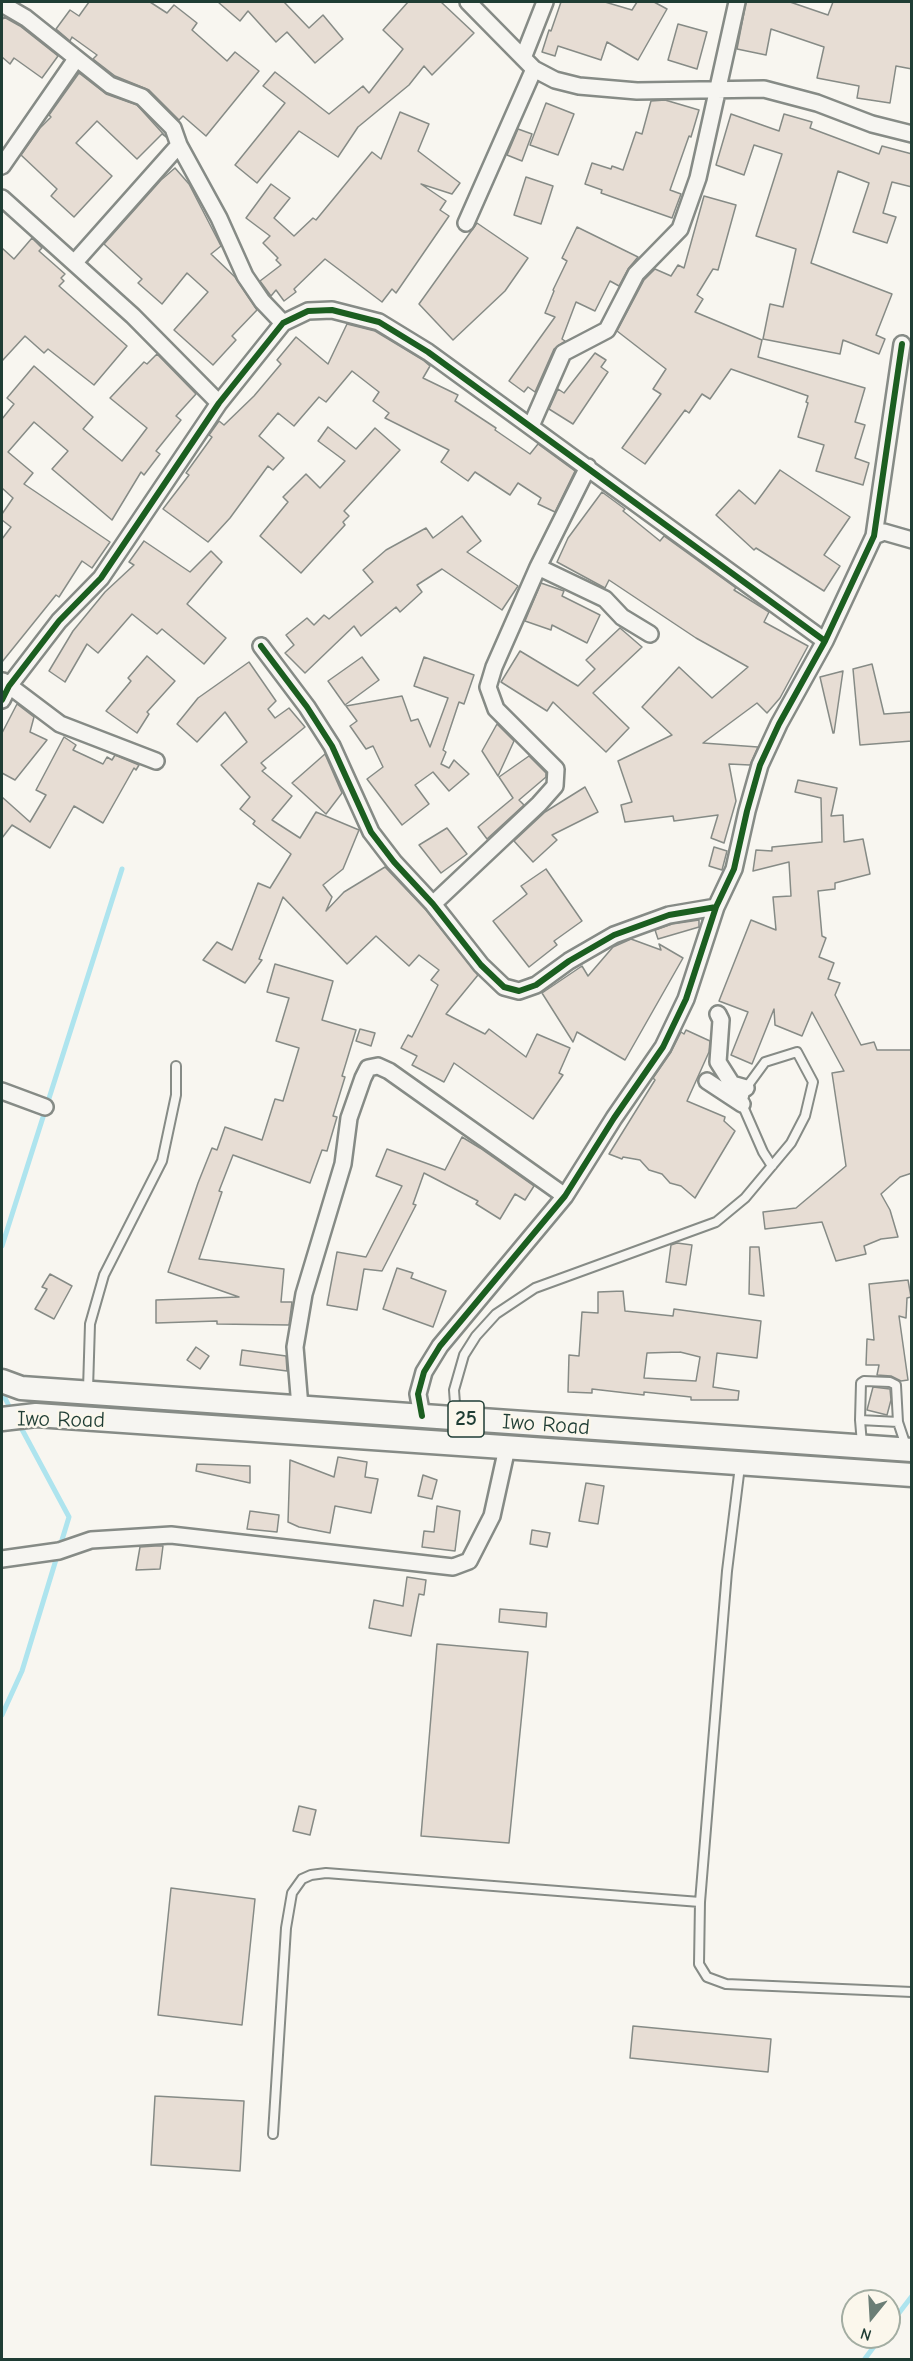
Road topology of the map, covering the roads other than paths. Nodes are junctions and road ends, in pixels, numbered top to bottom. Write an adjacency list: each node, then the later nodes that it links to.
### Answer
1 (468, 2): 5 (street)
2 (545, 2): 5 (street)
3 (737, 2): 8 (street)
4 (2, 4): 6 (street)
5 (523, 58): 7 (street)
6 (76, 59): 10 (street); 11 (street)
7 (534, 69): 8 (street); 13 (street)
8 (718, 89): 9 (street); 18 (street)
9 (912, 134)
10 (179, 145): 14 (street); 15 (street)
11 (2, 166)
12 (2, 198): 14 (street)
13 (466, 222)
14 (75, 262): 17 (street)
15 (282, 323): 17 (street); 18 (street)
16 (902, 344): 20 (street)
17 (219, 403): 26 (street)
18 (531, 426): 19 (street)
19 (588, 467): 22 (street); 24 (street)
20 (874, 536): 21 (street); 24 (street)
21 (912, 540)
22 (538, 567): 23 (street); 29 (street)
23 (650, 634)
24 (825, 641): 30 (street)
25 (261, 646): 29 (street)
26 (5, 683): 27 (street); 28 (street)
27 (2, 700)
28 (156, 761)
29 (433, 904): 30 (street)
30 (716, 907): 39 (street)
31 (718, 1014): 34 (street)
32 (176, 1066): 41 (lane)
33 (707, 1081): 36 (street)
34 (746, 1088): 36 (lane); 38 (lane)
35 (2, 1091): 37 (street)
36 (742, 1104): 38 (lane)
37 (45, 1107)
38 (772, 1166): 44 (lane)
39 (565, 1196): 42 (street); 43 (street)
40 (11, 1385): 41 (main road, Iwo Road / 25)
41 (88, 1393): 42 (main road, Iwo Road / 25)
42 (300, 1407): 43 (main road, Iwo Road / 25)
43 (422, 1416): 44 (main road, Iwo Road / 25)
44 (456, 1418): 48 (main road, Iwo Road / 25)
45 (3, 1420): 49 (main road, Iwo Road)
46 (860, 1420): 47 (lane); 47 (lane); 48 (lane)
47 (898, 1422): 50 (lane)
48 (868, 1447): 50 (main road, Iwo Road / 25); 52 (main road)
49 (507, 1448): 51 (main road, Iwo Road); 54 (street)
50 (910, 1450)
51 (741, 1463): 52 (main road, Iwo Road); 55 (lane)
52 (872, 1473): 53 (main road, Iwo Road)
53 (912, 1475)
54 (2, 1559)
55 (700, 1902): 56 (lane); 57 (lane)
56 (912, 1992)
57 (273, 2134)

